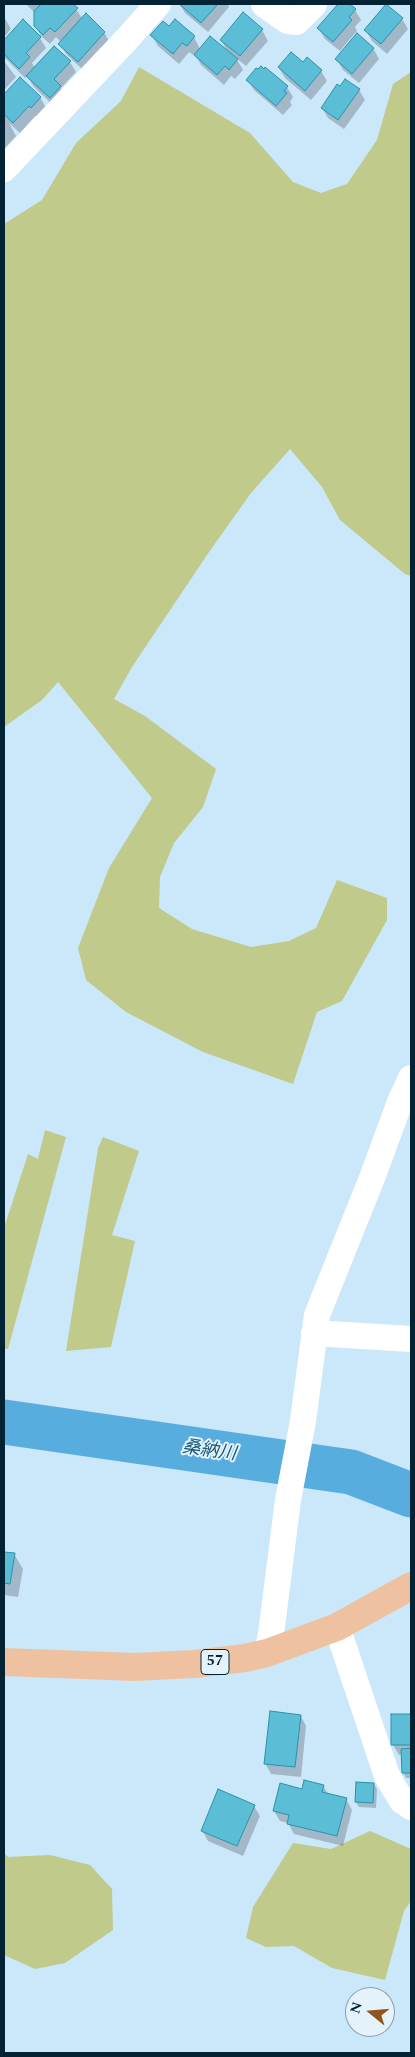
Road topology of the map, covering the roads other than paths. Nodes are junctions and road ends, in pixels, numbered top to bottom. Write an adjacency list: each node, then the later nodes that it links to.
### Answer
1 (158, 4): 4 (street)
2 (265, 4): 3 (street)
3 (314, 4)
4 (4, 170)
5 (411, 1078): 6 (street)
6 (314, 1333): 7 (street); 10 (street)
7 (411, 1339)
8 (411, 1586): 9 (main road, 57)
9 (337, 1627): 10 (main road, 57); 12 (street)
10 (267, 1653): 11 (main road, 57)
11 (4, 1662)
12 (411, 1807)

